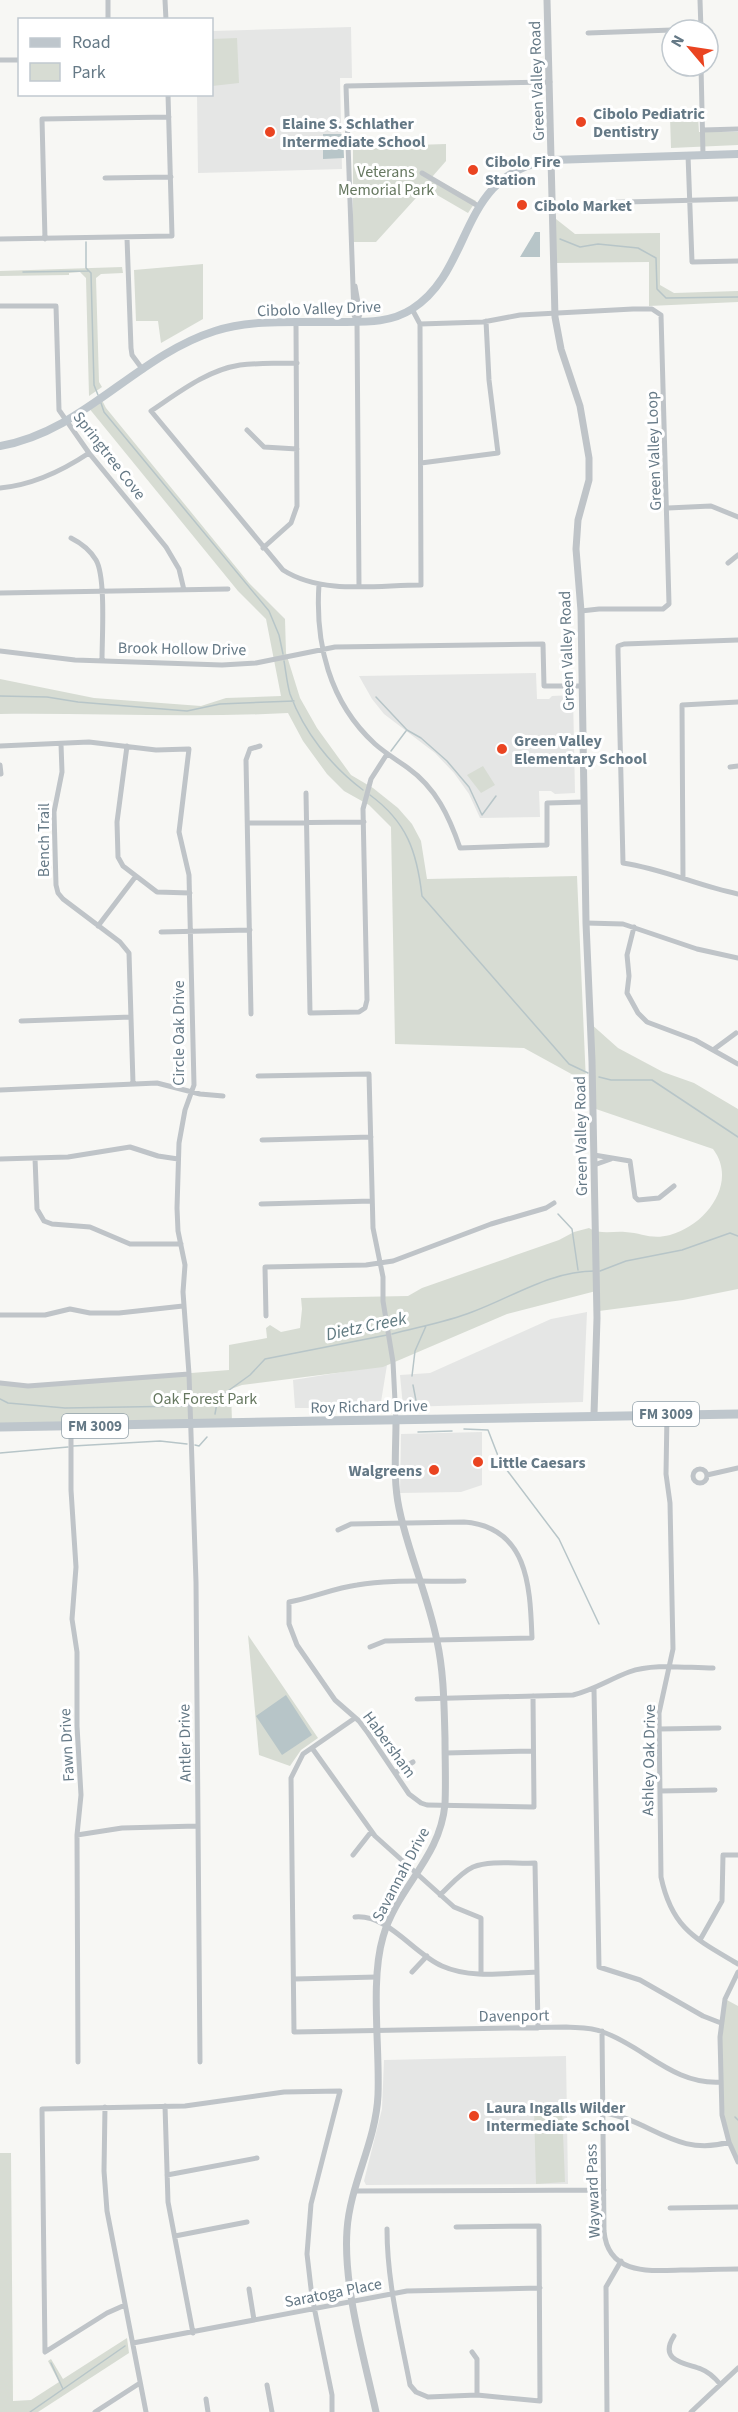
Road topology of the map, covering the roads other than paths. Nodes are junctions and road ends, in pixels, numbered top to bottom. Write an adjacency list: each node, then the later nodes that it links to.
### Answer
1 (108, 0): 5 (street)
2 (165, 0): 6 (street)
3 (548, 0): 13 (street, Green Valley Road)
4 (700, 0): 7 (street)
5 (108, 18)
6 (166, 18)
7 (701, 18)
8 (660, 30): 9 (street)
9 (588, 33)
10 (0, 60): 11 (street)
11 (18, 60)
12 (701, 78): 17 (street)
13 (550, 82): 21 (street, Green Valley Road); 37 (street)
14 (168, 96): 15 (street)
15 (169, 117): 23 (street); 31 (street)
16 (738, 129): 17 (street)
17 (703, 130): 20 (street)
18 (738, 154): 20 (main road, Cibolo Valley Drive)
19 (688, 155): 20 (main road, Cibolo Valley Drive); 21 (main road, Cibolo Valley Drive); 26 (street)
20 (703, 155)
21 (552, 160): 28 (main road, Cibolo Valley Drive); 35 (street, Green Valley Road)
22 (422, 173): 28 (street)
23 (171, 177): 24 (street); 29 (street)
24 (105, 178)
25 (738, 199): 26 (street)
26 (690, 201): 27 (street); 32 (street)
27 (590, 203)
28 (480, 207): 34 (main road, Cibolo Valley Drive)
29 (127, 238): 31 (street); 41 (street)
30 (0, 239): 31 (street)
31 (45, 239)
32 (738, 261)
33 (0, 306): 42 (street, Springtree Cove)
34 (412, 309): 37 (main road, Cibolo Valley Drive); 39 (street)
35 (555, 313): 36 (street); 49 (street, Green Valley Loop); 61 (street, Green Valley Road)
36 (486, 321): 39 (street); 47 (street)
37 (357, 322): 38 (main road, Cibolo Valley Drive); 56 (street)
38 (296, 324): 40 (street); 41 (main road, Cibolo Valley Drive)
39 (420, 324): 47 (street)
40 (297, 363): 45 (street); 52 (street)
41 (143, 370): 42 (main road, Cibolo Valley Drive)
42 (65, 422): 44 (main road, Cibolo Valley Drive); 46 (street, Springtree Cove)
43 (247, 430): 45 (street)
44 (0, 446)
45 (297, 449): 52 (street)
46 (89, 453): 48 (street); 58 (street, Springtree Cove)
47 (421, 463): 56 (street)
48 (0, 488)
49 (668, 508): 50 (street); 61 (street, Green Valley Loop)
50 (738, 517)
51 (71, 538): 59 (street)
52 (263, 548): 55 (street)
53 (738, 555): 54 (street)
54 (728, 563)
55 (319, 584): 56 (street); 63 (street)
56 (359, 586)
57 (228, 589): 58 (street)
58 (184, 590): 59 (street)
59 (101, 592): 60 (street); 65 (street)
60 (0, 593)
61 (581, 611): 66 (street, Green Valley Road)
62 (738, 640): 83 (street)
63 (322, 649): 65 (street, Brook Hollow Drive); 66 (street, Brook Hollow Drive); 72 (street)
64 (0, 651): 65 (street, Brook Hollow Drive)
65 (102, 660)
66 (582, 687): 78 (street, Green Valley Road)
67 (738, 702): 83 (street)
68 (61, 744): 69 (street); 70 (street); 87 (street, Bench Trail)
69 (0, 746)
70 (127, 746): 82 (street); 84 (street, Circle Oak Drive)
71 (260, 746): 80 (street)
72 (387, 754): 78 (street); 79 (street)
73 (0, 765): 76 (street)
74 (730, 766): 75 (street)
75 (738, 766)
76 (1, 774)
77 (306, 793): 81 (street)
78 (584, 802): 86 (street, Green Valley Road)
79 (364, 822): 81 (street); 81 (street)
80 (248, 824): 81 (street); 89 (street)
81 (306, 824)
82 (135, 876): 84 (street); 87 (street)
83 (683, 878): 85 (street)
84 (190, 893): 91 (street, Circle Oak Drive)
85 (738, 894)
86 (586, 923): 88 (street); 106 (street, Green Valley Road)
87 (98, 926): 94 (street, Bench Trail)
88 (634, 927): 92 (street); 97 (street)
89 (250, 930): 91 (street); 93 (street)
90 (161, 932): 91 (street)
91 (191, 932): 102 (street, Circle Oak Drive)
92 (738, 958)
93 (251, 1014)
94 (131, 1017): 95 (street); 100 (street, Bench Trail)
95 (21, 1021)
96 (736, 1033): 97 (street)
97 (713, 1050): 98 (street)
98 (738, 1064)
99 (258, 1076): 104 (street)
100 (133, 1083): 101 (street); 102 (street)
101 (0, 1090)
102 (192, 1092): 103 (street); 110 (street, Circle Oak Drive)
103 (223, 1096)
104 (371, 1137): 105 (street); 113 (street)
105 (262, 1140)
106 (594, 1155): 108 (street); 111 (street, Green Valley Road)
107 (35, 1158): 109 (street); 110 (street); 116 (street)
108 (612, 1158): 111 (street); 112 (street)
109 (0, 1159)
110 (178, 1159): 116 (street, Circle Oak Drive)
111 (594, 1165): 123 (street, Green Valley Road)
112 (674, 1186)
113 (372, 1201): 115 (street); 117 (street)
114 (554, 1203): 117 (street)
115 (261, 1204)
116 (181, 1245): 118 (street, Circle Oak Drive)
117 (381, 1263): 120 (street); 127 (street)
118 (183, 1306): 119 (street); 121 (street, Circle Oak Drive)
119 (0, 1316)
120 (266, 1316)
121 (189, 1374): 122 (street); 126 (street, Circle Oak Drive)
122 (0, 1383)
123 (594, 1414): 124 (main road, Roy Richard Drive / FM 3009); 127 (main road, Roy Richard Drive / FM 3009)
124 (667, 1414): 125 (main road, Roy Richard Drive / FM 3009); 138 (street, Ashley Oak Drive)
125 (738, 1414)
126 (190, 1419): 127 (main road, Roy Richard Drive / FM 3009); 128 (main road, Roy Richard Drive / FM 3009); 155 (street, Antler Drive)
127 (396, 1421): 132 (street, Savannah Drive)
128 (71, 1426): 129 (main road, Roy Richard Drive / FM 3009); 157 (street, Fawn Drive)
129 (0, 1427)
130 (738, 1468): 131 (street)
131 (707, 1475)
132 (403, 1523): 133 (street); 135 (street, Savannah Drive); 136 (street)
133 (338, 1530)
134 (465, 1581): 135 (street)
135 (421, 1582): 136 (street, Savannah Drive); 144 (street, Habersham)
136 (437, 1640): 137 (street); 142 (street, Savannah Drive)
137 (370, 1647)
138 (671, 1668): 139 (street); 140 (street); 146 (street, Ashley Oak Drive)
139 (713, 1668)
140 (594, 1689): 141 (street); 173 (street)
141 (533, 1696): 142 (street); 148 (street)
142 (444, 1698): 143 (street); 149 (street, Savannah Drive)
143 (417, 1699)
144 (355, 1718): 147 (street); 151 (street, Habersham)
145 (719, 1728): 146 (street)
146 (659, 1729): 153 (street, Ashley Oak Drive)
147 (312, 1748): 156 (street); 172 (street)
148 (533, 1751): 149 (street); 154 (street, Habersham)
149 (445, 1753): 154 (street, Savannah Drive)
150 (413, 1762): 151 (street)
151 (394, 1773): 154 (street, Habersham)
152 (714, 1790): 153 (street)
153 (660, 1791): 164 (street, Ashley Oak Drive)
154 (444, 1807): 160 (street, Savannah Drive)
155 (197, 1826): 157 (street); 178 (street, Antler Drive)
156 (371, 1832): 158 (street); 160 (street)
157 (77, 1835): 177 (street, Fawn Drive)
158 (353, 1855)
159 (738, 1855): 164 (street)
160 (417, 1875): 161 (street); 163 (street, Savannah Drive)
161 (440, 1895): 168 (street); 170 (street)
162 (355, 1917): 163 (street)
163 (386, 1927): 165 (street); 171 (street, Savannah Drive)
164 (700, 1940): 166 (street, Ashley Oak Drive)
165 (427, 1956): 167 (street); 170 (street)
166 (738, 1964)
167 (412, 1972)
168 (537, 1972): 170 (street); 174 (street)
169 (738, 1972): 173 (street)
170 (482, 1973)
171 (377, 1977): 172 (street); 175 (street, Savannah Drive)
172 (294, 1979): 175 (street, Davenport)
173 (721, 2023): 179 (street)
174 (538, 2028): 175 (street, Davenport); 176 (street, Davenport)
175 (378, 2031): 188 (street, Savannah Drive)
176 (602, 2031): 179 (street, Davenport); 182 (street, Wayward Pass)
177 (78, 2062)
178 (200, 2062)
179 (721, 2082): 183 (street)
180 (165, 2106): 181 (street); 186 (street); 202 (street)
181 (105, 2107): 201 (street); 201 (street)
182 (603, 2114): 183 (street); 187 (street, Wayward Pass)
183 (729, 2142): 185 (street)
184 (257, 2157): 186 (street)
185 (738, 2162)
186 (166, 2175): 194 (street)
187 (604, 2190): 188 (street); 195 (street, Wayward Pass)
188 (355, 2192): 200 (street, Savannah Drive)
189 (738, 2207): 190 (street)
190 (670, 2208)
191 (247, 2222): 194 (street)
192 (456, 2227): 197 (street)
193 (387, 2229): 199 (street)
194 (175, 2236): 204 (street)
195 (621, 2261): 196 (street); 220 (street)
196 (738, 2269)
197 (540, 2288): 199 (street, Saratoga Place); 212 (street)
198 (249, 2289): 203 (street)
199 (392, 2294): 200 (street, Saratoga Place); 212 (street)
200 (353, 2301): 202 (street, Saratoga Place); 219 (street, Savannah Drive)
201 (125, 2305): 206 (street)
202 (315, 2309): 203 (street, Saratoga Place); 218 (street)
203 (254, 2320): 204 (street, Saratoga Place)
204 (193, 2333): 206 (street, Saratoga Place)
205 (674, 2336): 210 (street)
206 (133, 2343): 209 (street)
207 (472, 2352): 212 (street)
208 (738, 2368): 210 (street)
209 (140, 2383): 214 (street); 215 (street)
210 (720, 2384): 221 (street)
211 (267, 2385): 217 (street)
212 (477, 2395)
213 (206, 2399): 216 (street)
214 (95, 2412)
215 (146, 2412)
216 (208, 2412)
217 (272, 2412)
218 (332, 2412)
219 (376, 2412)
220 (607, 2412)
221 (691, 2412)

